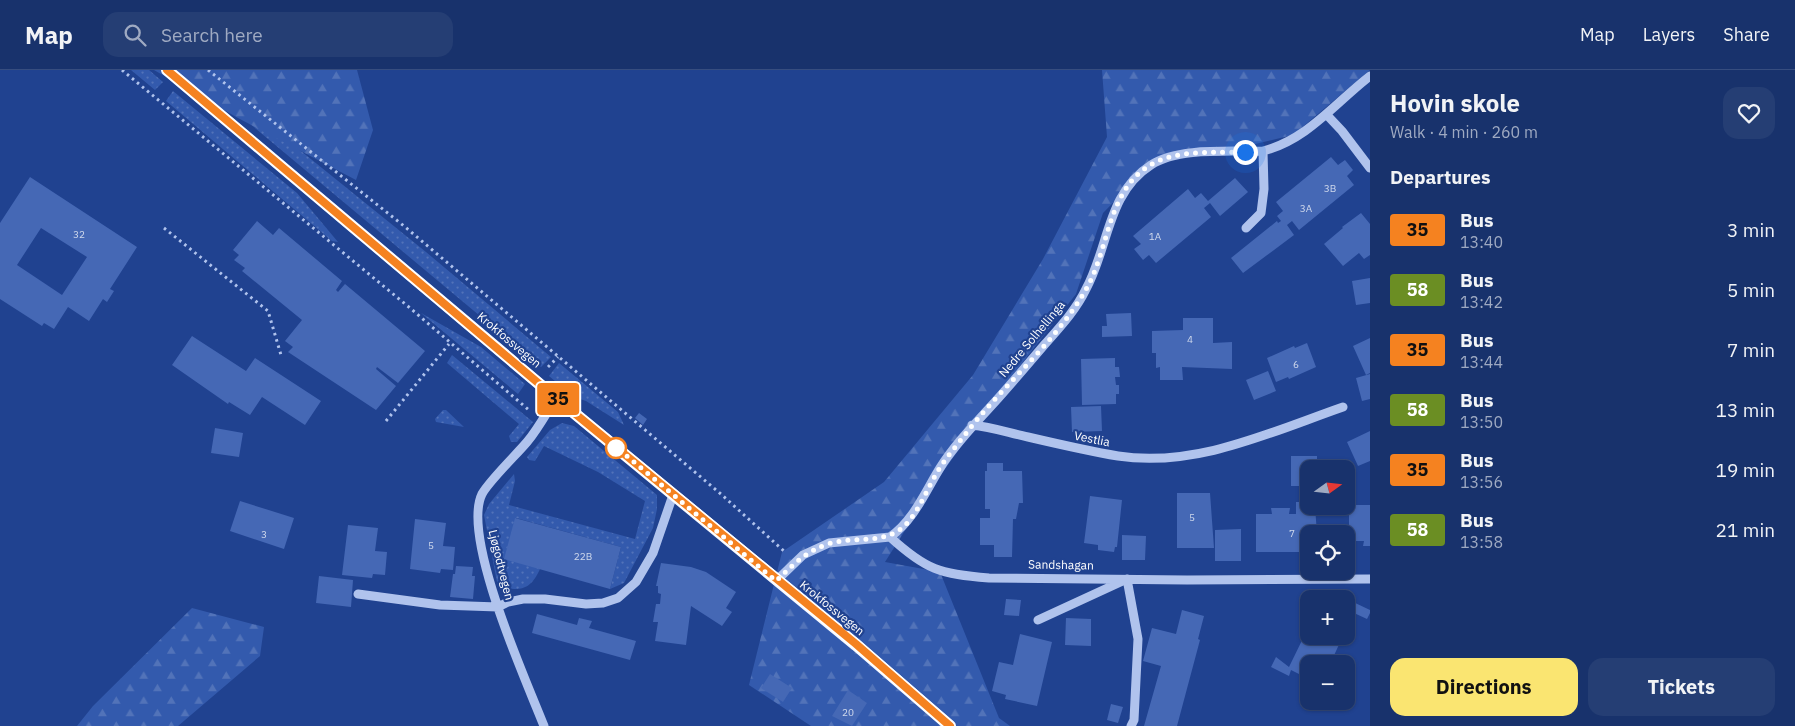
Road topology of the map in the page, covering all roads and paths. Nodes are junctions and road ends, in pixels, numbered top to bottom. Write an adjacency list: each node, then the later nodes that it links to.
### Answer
1 (122, 70): 10 (path)
2 (167, 70): 14 (main road, Krokfossvegen)
3 (208, 70): 12 (path)
4 (1370, 76): 5 (street, Nedre Solhellinga)
5 (1326, 114): 6 (street, Nedre Solhellinga); 7 (street)
6 (1263, 151): 9 (street); 18 (street, Nedre Solhellinga)
7 (1370, 168)
8 (164, 228): 11 (path)
9 (1246, 228)
10 (450, 344): 16 (path); 17 (path)
11 (281, 355)
12 (558, 357): 13 (path); 21 (path)
13 (543, 372)
14 (556, 398): 17 (street, Ljøgodtvegen); 19 (main road, Krokfossvegen)
15 (1342, 407): 18 (street, Vestlia)
16 (386, 421)
17 (542, 421): 26 (street, Ljøgodtvegen)
18 (972, 425): 20 (street)
19 (673, 495): 24 (main road, Krokfossvegen); 26 (street)
20 (890, 537): 21 (street); 22 (street, Sandshagan)
21 (796, 562): 24 (street)
22 (1127, 579): 23 (street, Sandshagan); 27 (street); 30 (street)
23 (1370, 579)
24 (776, 581): 29 (main road, Krokfossvegen)
25 (358, 594): 26 (street)
26 (498, 607): 28 (street, Ljøgodtvegen)
27 (1038, 620)
28 (544, 726)
29 (950, 726)
30 (1131, 726)

